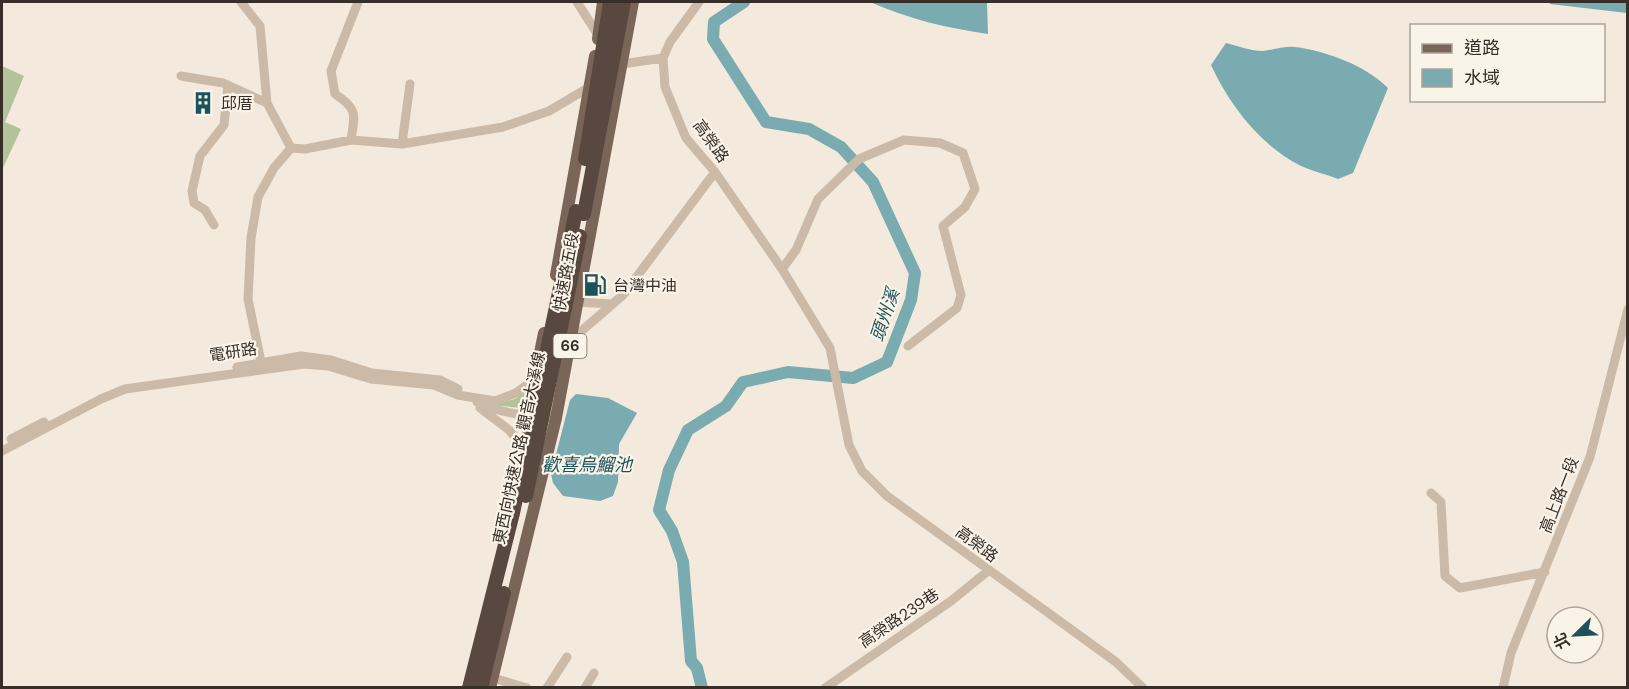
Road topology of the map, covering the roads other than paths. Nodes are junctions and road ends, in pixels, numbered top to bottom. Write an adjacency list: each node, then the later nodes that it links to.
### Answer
1 (241, 2): 16 (street)
2 (358, 2): 17 (street)
3 (577, 2): 9 (street)
4 (603, 2): 9 (main road, 快速路五段 / 66)
5 (610, 2): 44 (highway, 東西向快速公路 觀音大溪線 / 66, bridge)
6 (624, 2): 45 (highway, 東西向快速公路 觀音大溪線 / 66, bridge)
7 (633, 2): 11 (main road, 快速路五段 / 66)
8 (699, 2): 10 (street)
9 (598, 35): 15 (main road, 快速路五段 / 66)
10 (663, 58): 11 (street); 20 (street, 高榮路)
11 (622, 64): 24 (main road, 快速路五段 / 66)
12 (181, 76): 14 (street)
13 (410, 84): 18 (street)
14 (228, 85): 16 (street); 21 (street)
15 (588, 88): 18 (street); 23 (main road, 快速路五段 / 66)
16 (267, 103): 19 (street)
17 (351, 140): 18 (street); 19 (street)
18 (402, 144)
19 (291, 148): 29 (street)
20 (715, 172): 22 (street, 高榮路); 25 (street)
21 (214, 225)
22 (782, 269): 28 (street); 38 (street, 高榮路)
23 (551, 300): 24 (street); 30 (main road, 快速路五段 / 66)
24 (576, 302): 25 (street); 27 (main road, 快速路五段 / 66)
25 (613, 304): 27 (street)
26 (1628, 309): 39 (street, 高上路一段)
27 (571, 340): 33 (main road, 快速路五段 / 66)
28 (908, 346)
29 (262, 367): 31 (street, 電研路); 34 (street, 電研路); 36 (street, 電研路)
30 (534, 380): 31 (street); 32 (main road, 快速路五段 / 66)
31 (471, 398): 32 (street, 電研路); 35 (street)
32 (528, 416): 33 (street, 電研路); 35 (main road, 快速路五段 / 66)
33 (556, 418): 42 (main road, 快速路五段 / 66)
34 (2, 444)
35 (522, 445): 43 (main road, 快速路五段 / 66)
36 (2, 451)
37 (1431, 493): 39 (street)
38 (988, 571): 49 (street, 高榮路239巷); 50 (street, 高榮路)
39 (1545, 572): 51 (street, 高上路一段)
40 (567, 657): 47 (street)
41 (594, 673): 48 (street)
42 (492, 683): 46 (street)
43 (464, 687)
44 (469, 687)
45 (481, 687)
46 (526, 687)
47 (547, 687)
48 (585, 687)
49 (825, 687)
50 (1143, 687)
51 (1503, 687)

